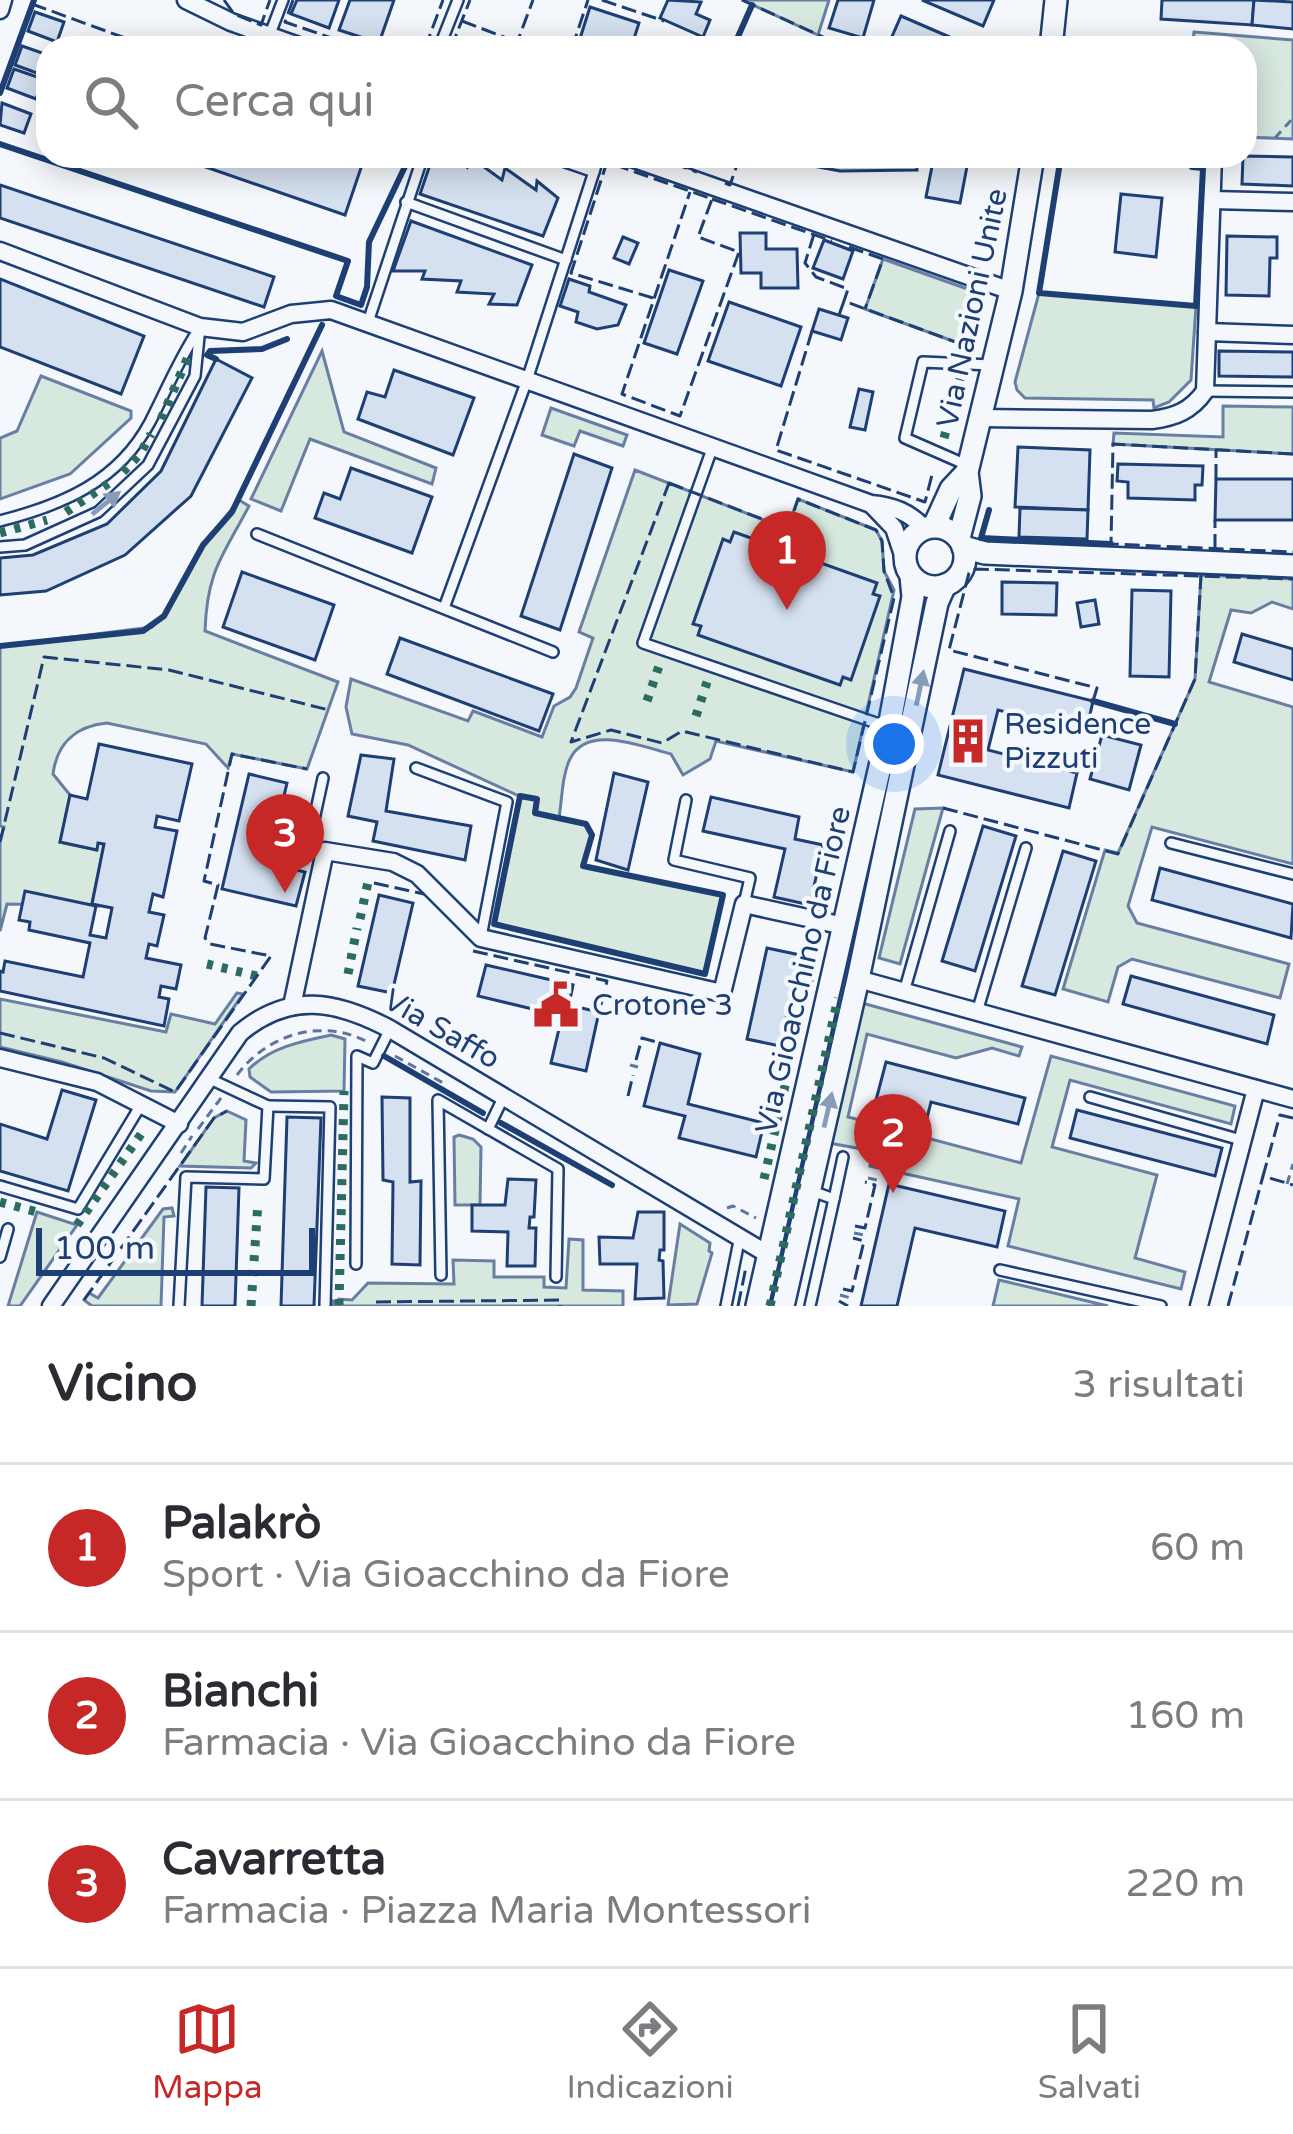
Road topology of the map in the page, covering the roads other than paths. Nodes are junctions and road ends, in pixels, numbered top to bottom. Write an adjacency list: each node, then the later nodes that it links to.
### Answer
1 (3, 0): 6 (street)
2 (283, 0): 8 (lane)
3 (458, 0): 9 (lane)
4 (1055, 1): 10 (street)
5 (193, 2): 7 (street)
6 (0, 10)
7 (268, 36)
8 (270, 36)
9 (444, 36)
10 (1052, 36)
11 (419, 168): 19 (lane)
12 (582, 168): 17 (lane)
13 (594, 168): 17 (lane)
14 (660, 168): 23 (street)
15 (1031, 168): 23 (street, Via Nazioni Unite)
16 (1213, 168): 18 (street)
17 (593, 172): 22 (lane)
18 (1212, 200): 20 (street); 26 (street)
19 (406, 202): 22 (lane); 24 (lane)
20 (1293, 202)
21 (0, 250): 25 (street)
22 (566, 260): 29 (lane)
23 (1011, 291): 28 (street, Via Nazioni Unite)
24 (367, 323): 25 (street); 29 (street)
25 (200, 327): 36 (lane); 39 (lane, one-way to 25)
26 (1207, 332): 27 (street); 30 (street)
27 (1293, 335)
28 (995, 366): 32 (street, Via Nazioni Unite); 34 (lane)
29 (527, 380): 33 (street); 44 (lane)
30 (1204, 392): 31 (lane); 32 (street)
31 (1293, 392)
32 (982, 418): 34 (street, Via Nazioni Unite)
33 (713, 446): 35 (street); 46 (lane)
34 (968, 469): 37 (street, Via Nazioni Unite); 40 (street, Via Nazioni Unite)
35 (871, 504): 37 (street); 42 (street)
36 (0, 521)
37 (929, 527): 40 (street); 42 (street)
38 (256, 534): 44 (lane)
39 (0, 548)
40 (968, 551): 41 (street); 43 (street)
41 (1293, 566)
42 (908, 567): 43 (street); 46 (street, Via Gioacchino da Fiore)
43 (945, 585): 58 (street, Via Gioacchino da Fiore, one-way to 43)
44 (444, 608): 45 (lane)
45 (553, 652)
46 (889, 728): 56 (street, Via Gioacchino da Fiore)
47 (416, 768): 57 (lane)
48 (323, 778): 53 (lane)
49 (686, 800): 55 (lane)
50 (950, 831): 59 (lane)
51 (1171, 843): 54 (lane)
52 (1026, 848): 61 (lane)
53 (325, 851): 57 (street); 60 (street)
54 (1293, 874)
55 (744, 904): 56 (street); 57 (street)
56 (844, 926): 80 (street, Via Gioacchino da Fiore)
57 (481, 938)
58 (858, 979): 59 (street); 76 (street, Via Gioacchino da Fiore, one-way to 58)
59 (904, 992): 61 (street)
60 (292, 1006): 62 (street, Via Saffo); 64 (street)
61 (977, 1012): 65 (street)
62 (390, 1029): 66 (street, Via Saffo); 82 (lane)
63 (0, 1058): 69 (street)
64 (210, 1079): 70 (lane); 71 (street)
65 (1256, 1089): 68 (street); 73 (street)
66 (504, 1096): 72 (lane); 79 (street, Via Saffo)
67 (1090, 1097): 73 (lane)
68 (1293, 1099)
69 (142, 1103): 71 (street); 75 (lane)
70 (268, 1106): 87 (lane); 88 (lane)
71 (179, 1124): 86 (street)
72 (488, 1129): 84 (lane); 85 (lane)
73 (1241, 1140): 94 (street)
74 (843, 1157): 77 (lane)
75 (0, 1186)
76 (809, 1190): 77 (lane); 91 (street, Via Gioacchino da Fiore)
77 (834, 1199): 92 (lane)
78 (8, 1229): 81 (lane)
79 (740, 1236): 80 (street, Via Saffo); 89 (lane)
80 (769, 1255): 90 (street, Via Gioacchino da Fiore)
81 (0, 1257)
82 (356, 1264)
83 (1000, 1270): 93 (lane)
84 (440, 1275)
85 (556, 1277)
86 (51, 1306)
87 (178, 1306)
88 (325, 1306)
89 (726, 1306)
90 (757, 1306)
91 (783, 1306)
92 (810, 1306)
93 (1161, 1306)
94 (1199, 1306)

